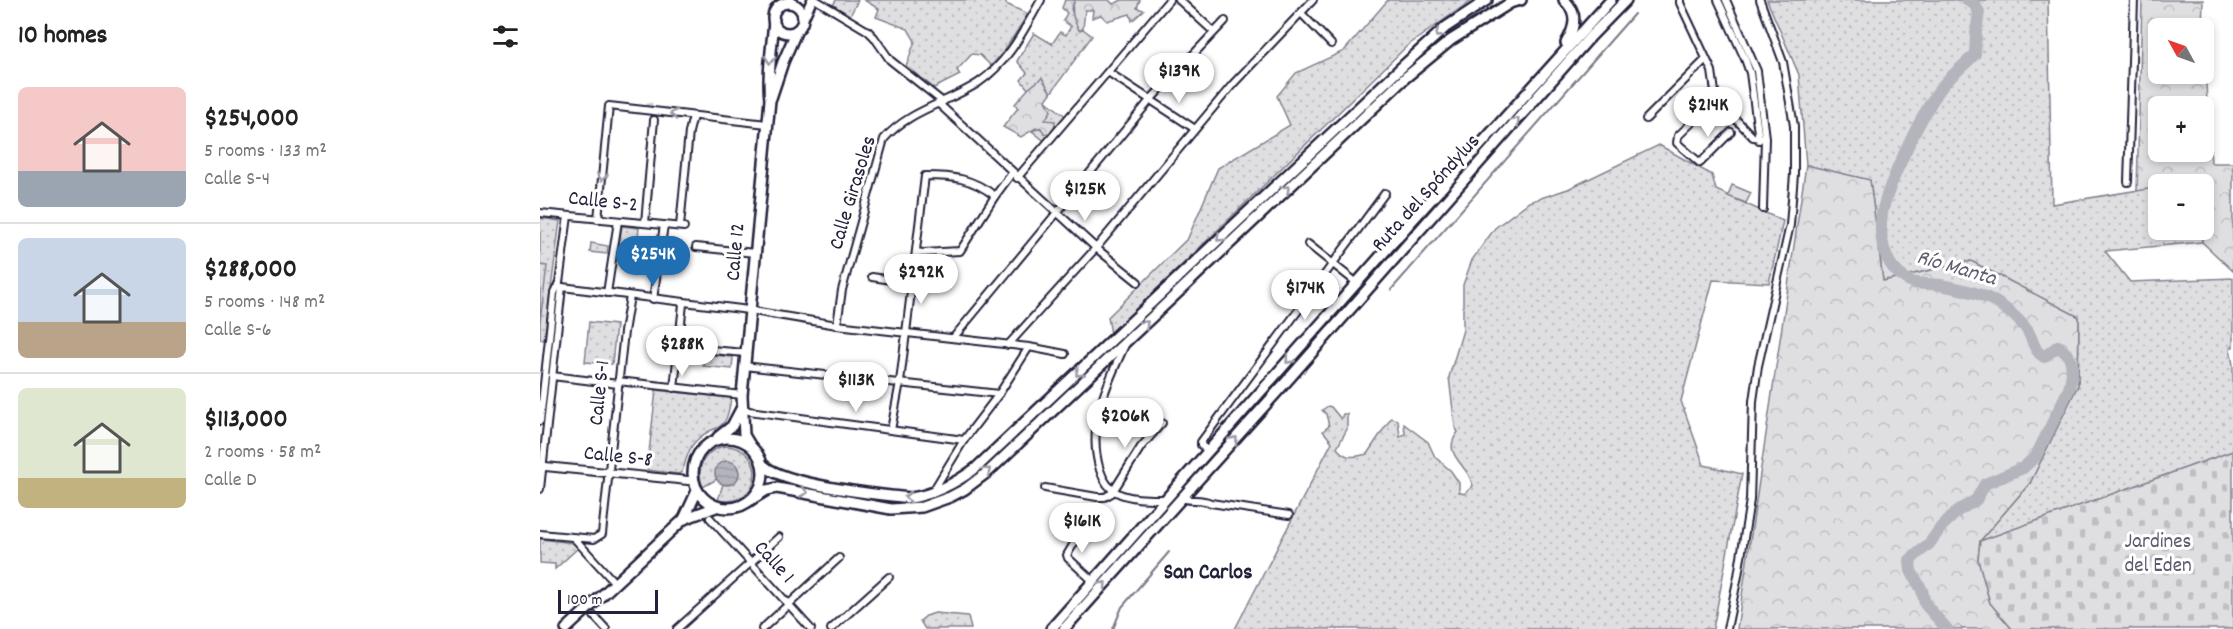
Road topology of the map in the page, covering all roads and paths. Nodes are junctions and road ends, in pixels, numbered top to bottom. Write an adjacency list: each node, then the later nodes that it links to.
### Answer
1 (770, 0): 21 (main road)
2 (814, 0): 22 (main road); 33 (street)
3 (1041, 0): 33 (street, Calle Girasoles)
4 (1169, 0): 29 (street)
5 (1179, 0): 25 (street)
6 (1313, 0): 19 (street)
7 (1487, 0): 101 (main road, one-way to 101)
8 (1521, 0): 18 (main road)
9 (1564, 0): 28 (main road)
10 (1611, 0): 28 (main road, Ruta del Spóndylus)
11 (1626, 0): 102 (main road, Ruta del Spóndylus, one-way to 11)
12 (1680, 0): 27 (street)
13 (1718, 0): 20 (street)
14 (1726, 0): 20 (street)
15 (1760, 0): 128 (street)
16 (2134, 0): 42 (street)
17 (786, 2): 21 (main road); 22 (main road)
18 (1512, 2): 72 (main road, one-way to 18)
19 (1301, 13): 26 (street); 38 (street)
20 (1729, 15): 40 (street)
21 (774, 16): 24 (main road); 32 (main road, Calle 12, one-way to 32)
22 (803, 19): 24 (main road)
23 (1225, 21): 25 (street)
24 (797, 30): 32 (main road, Calle 12)
25 (1214, 32): 30 (street)
26 (1331, 44)
27 (1706, 59): 31 (street); 35 (street)
28 (1552, 66): 62 (main road, Ruta del Spóndylus)
29 (1108, 72): 30 (street); 41 (street)
30 (1151, 99): 38 (street); 47 (street)
31 (1716, 99): 39 (street); 40 (street)
32 (770, 100): 37 (main road, Calle 12)
33 (941, 103): 41 (street); 69 (street, Calle Girasoles)
34 (693, 116): 37 (street); 49 (street, one-way to 49); 52 (street, Calle S-2)
35 (1646, 119)
36 (654, 120): 51 (street)
37 (767, 124): 57 (main road, Calle 12)
38 (1195, 129): 55 (street)
39 (1731, 132)
40 (1761, 138): 45 (street)
41 (1015, 176): 44 (street); 47 (street)
42 (2128, 182)
43 (1385, 193): 58 (street)
44 (995, 195): 56 (street); 56 (street)
45 (1763, 208)
46 (540, 213): 48 (street, Calle S-2)
47 (1058, 213): 55 (street); 71 (street)
48 (568, 216): 49 (street, Calle S-2); 63 (street)
49 (598, 219): 50 (street, Calle S-2)
50 (618, 221): 51 (street, Calle S-2); 64 (street)
51 (645, 223): 52 (street, Calle S-2)
52 (664, 225): 66 (street)
53 (1308, 244): 58 (street)
54 (696, 247): 57 (street)
55 (1096, 248): 60 (street); 73 (street)
56 (916, 252): 61 (street)
57 (755, 253): 68 (main road, Calle 12)
58 (1333, 264): 62 (street); 93 (street)
59 (872, 277): 61 (street)
60 (1138, 282)
61 (911, 283): 70 (street)
62 (1357, 283): 93 (main road, Ruta del Spóndylus, one-way to 93)
63 (560, 285): 64 (street); 79 (street); 80 (street)
64 (607, 293): 65 (street)
65 (630, 296): 66 (street); 81 (street, Calle S-1)
66 (653, 299): 67 (street)
67 (683, 304): 68 (street); 74 (street)
68 (750, 311): 69 (street); 76 (main road, Calle 12)
69 (837, 325): 70 (street)
70 (905, 333): 71 (street); 82 (street)
71 (954, 337): 73 (street)
72 (1126, 341): 100 (street); 104 (main road, one-way to 72)
73 (1008, 345): 75 (street)
74 (678, 346): 76 (street); 83 (street)
75 (1029, 347): 77 (street); 84 (street)
76 (746, 353): 78 (main road, Calle 12)
77 (1065, 354)
78 (744, 366): 82 (street); 85 (main road, Calle 12)
79 (542, 376): 80 (street); 87 (street)
80 (551, 377): 81 (street); 95 (street)
81 (618, 382): 83 (street); 96 (street, Calle S-1)
82 (900, 382): 84 (street); 89 (street)
83 (674, 388): 85 (street)
84 (999, 394): 91 (street)
85 (742, 395): 86 (main road, Calle 12)
86 (742, 407): 89 (street); 90 (main road); 92 (main road, Calle 12)
87 (540, 421)
88 (1162, 423): 100 (street)
89 (891, 430): 91 (street)
90 (715, 440): 92 (main road); 97 (main road)
91 (964, 440): 101 (street)
92 (750, 445): 94 (main road)
93 (1208, 451): 103 (main road, Ruta del Spóndylus)
94 (762, 465): 101 (main road, one-way to 94); 104 (main road)
95 (541, 466): 96 (street, Calle S-8); 99 (street)
96 (609, 472): 97 (street, Calle S-8); 111 (street, Calle S-1)
97 (695, 486): 105 (main road); 108 (main road)
98 (1045, 488): 100 (street)
99 (540, 489)
100 (1114, 491): 103 (street)
101 (931, 495)
102 (1181, 498): 106 (street); 120 (main road, Ruta del Spóndylus, one-way to 102)
103 (1167, 499): 116 (main road, Ruta del Spóndylus)
104 (749, 501): 105 (main road)
105 (716, 507): 108 (main road)
106 (1289, 515)
107 (710, 518): 114 (street, Calle 1)
108 (684, 519): 117 (main road)
109 (1086, 523): 116 (street)
110 (540, 534): 111 (street)
111 (573, 537): 117 (street)
112 (779, 537): 114 (street)
113 (839, 558): 118 (street)
114 (751, 562): 118 (street, Calle 1); 123 (street)
115 (889, 577): 126 (street)
116 (1094, 582): 127 (main road, Ruta del Spóndylus)
117 (615, 584): 121 (main road)
118 (788, 605): 124 (street); 125 (street, Calle 1)
119 (594, 616): 122 (street)
120 (1068, 628)
121 (566, 629)
122 (606, 629)
123 (677, 629)
124 (762, 629)
125 (811, 629)
126 (831, 629)
127 (1051, 629)
128 (1727, 629)

